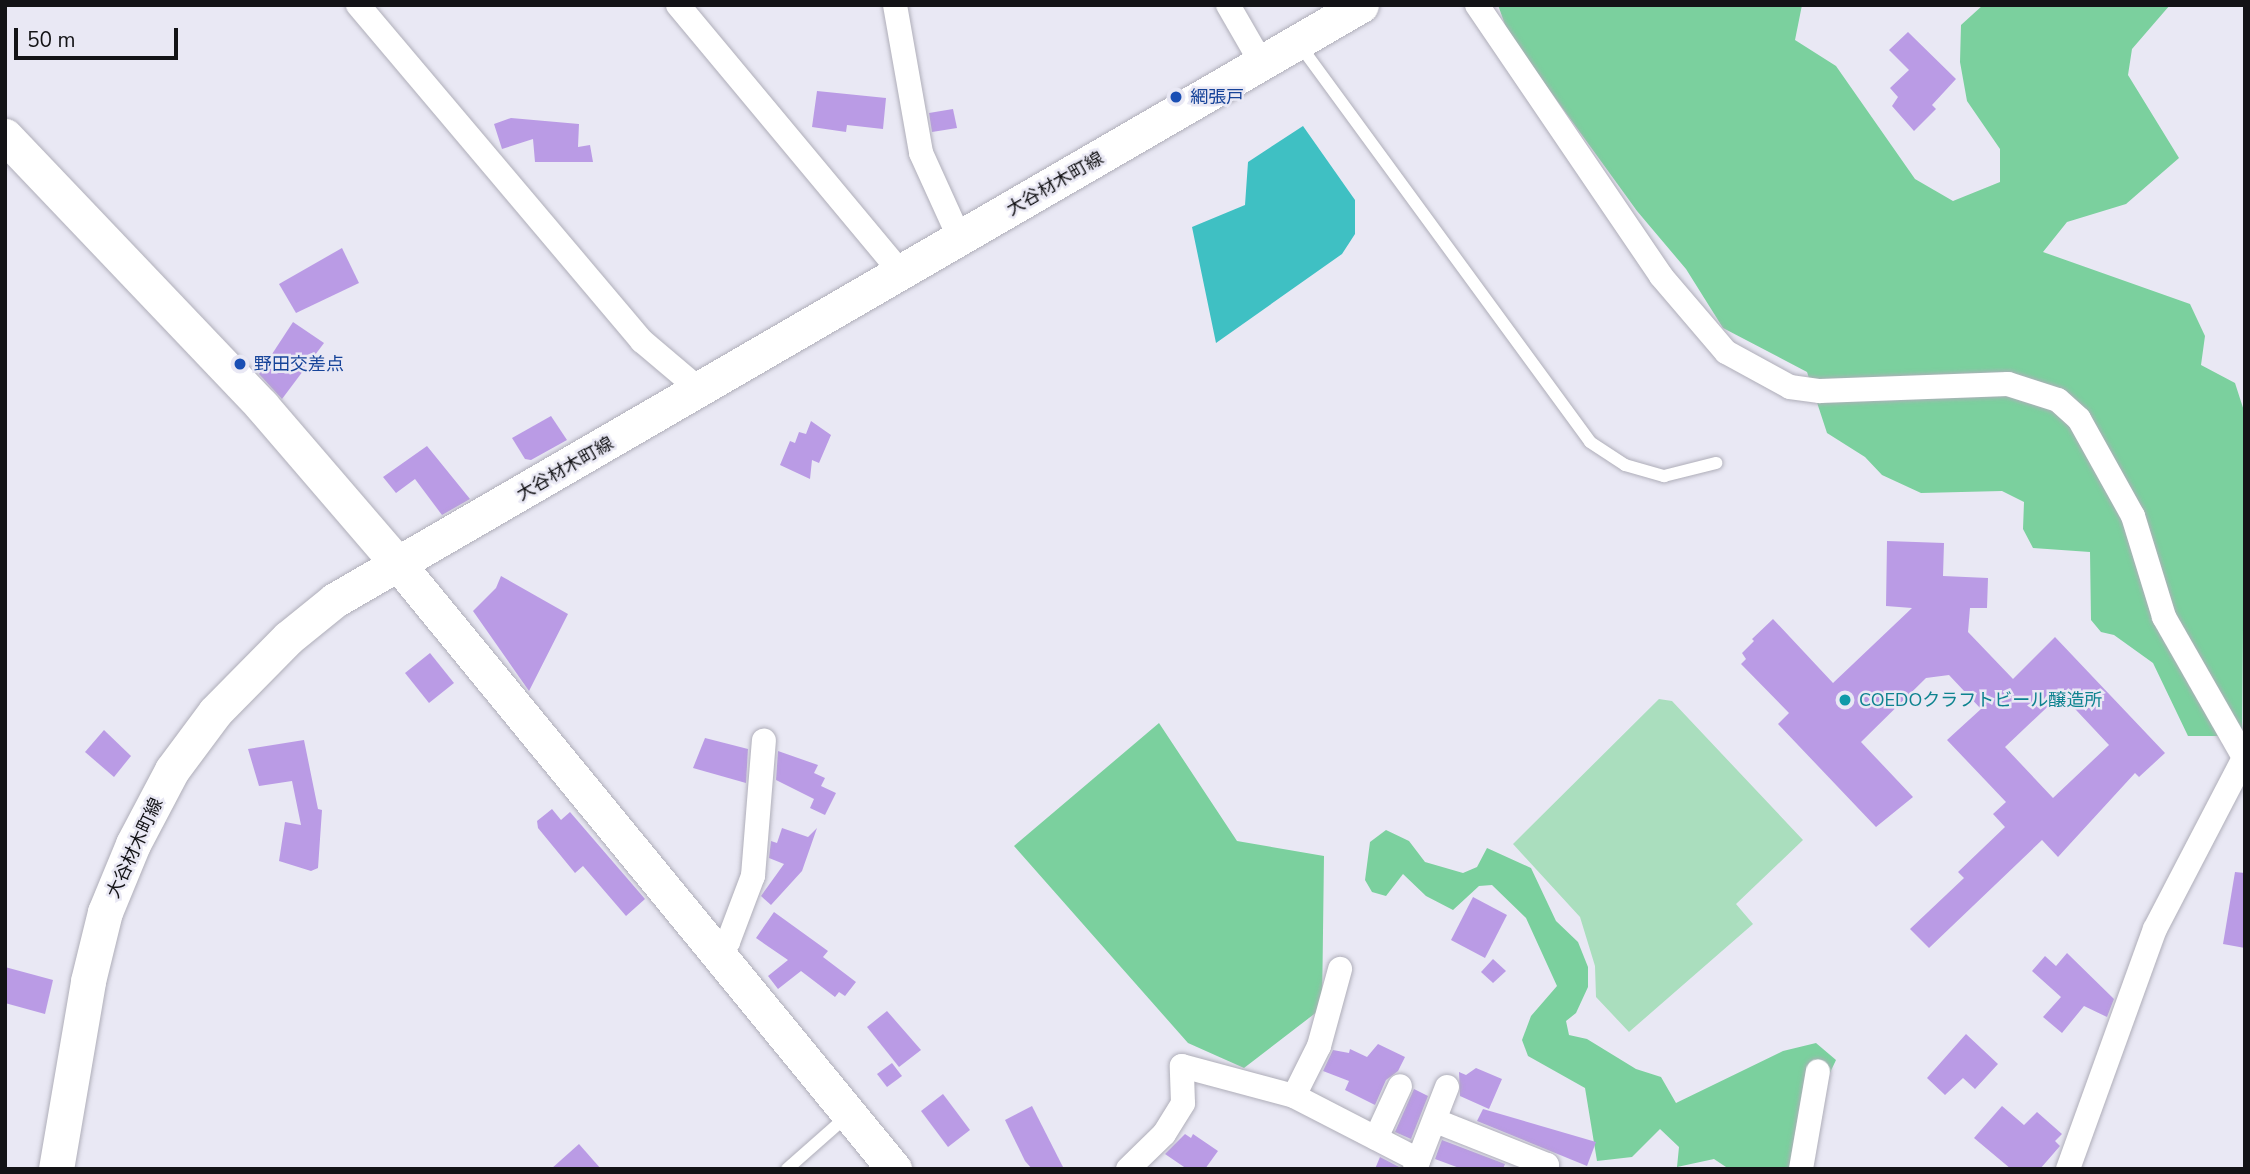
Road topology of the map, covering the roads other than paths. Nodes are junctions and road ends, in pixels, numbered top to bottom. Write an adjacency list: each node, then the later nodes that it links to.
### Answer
1 (358, 5): 12 (street)
2 (678, 5): 11 (street)
3 (895, 5): 10 (street)
4 (1228, 5): 8 (street)
5 (1361, 5): 7 (main road, 大谷材木町線)
6 (1477, 5): 16 (street)
7 (1298, 44): 8 (main road, 大谷材木町線); 13 (lane)
8 (1262, 64): 10 (main road, 大谷材木町線)
9 (5, 136): 14 (main road)
10 (960, 239): 11 (main road, 大谷材木町線)
11 (901, 273): 12 (main road, 大谷材木町線)
12 (700, 390): 14 (main road, 大谷材木町線)
13 (1716, 463)
14 (399, 565): 17 (main road); 27 (main road, 大谷材木町線)
15 (764, 740): 17 (street)
16 (2244, 758): 33 (street)
17 (717, 952): 23 (main road)
18 (1340, 969): 22 (street)
19 (1818, 1071): 32 (street)
20 (1400, 1086): 25 (street)
21 (1447, 1087): 24 (street)
22 (1294, 1096): 25 (street); 30 (street)
23 (849, 1114): 28 (lane); 29 (main road)
24 (1436, 1121): 26 (street); 31 (street)
25 (1376, 1138): 26 (street)
26 (1417, 1165)
27 (56, 1169)
28 (787, 1169)
29 (894, 1169)
30 (1128, 1169)
31 (1546, 1169)
32 (1801, 1169)
33 (2068, 1169)

